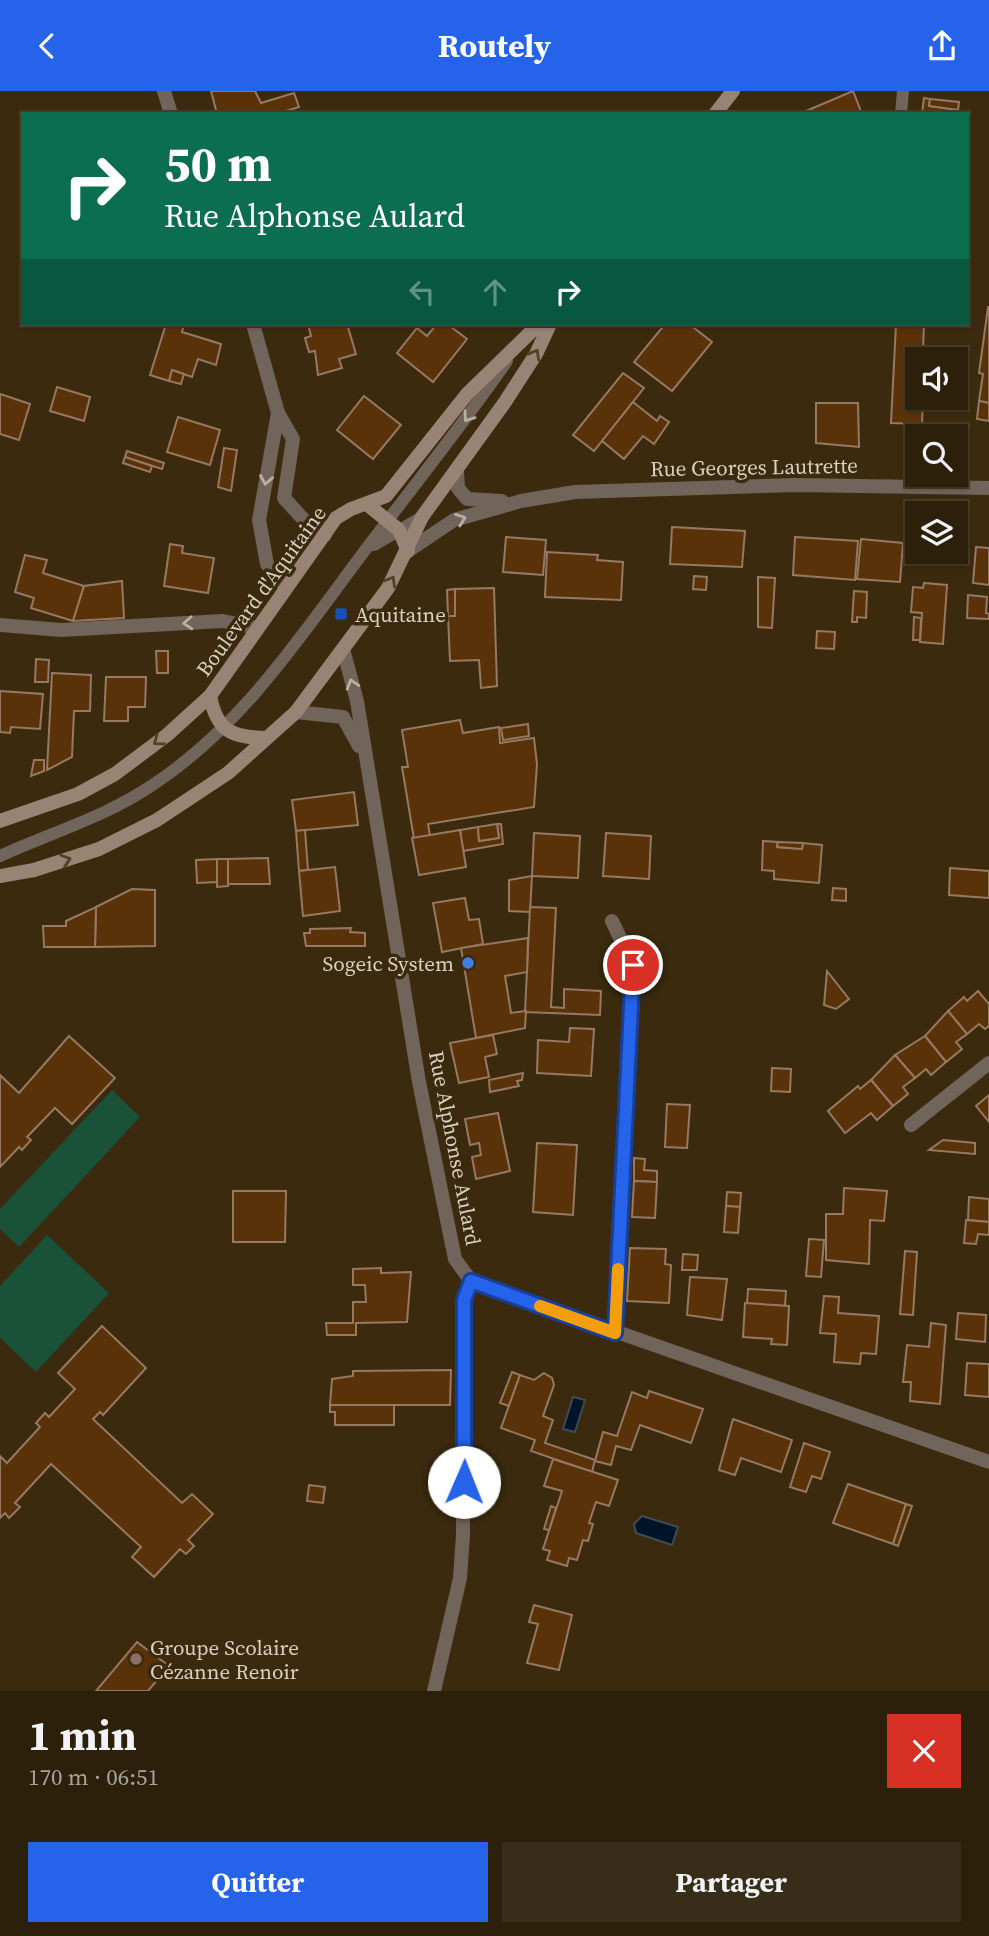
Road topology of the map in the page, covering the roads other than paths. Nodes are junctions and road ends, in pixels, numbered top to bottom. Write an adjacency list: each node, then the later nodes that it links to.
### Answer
1 (164, 91): 4 (street)
2 (733, 91): 5 (main road)
3 (903, 91): 6 (lane)
4 (170, 112)
5 (717, 112)
6 (901, 112)
7 (254, 326): 11 (street)
8 (537, 326): 10 (main road, Boulevard d'Aquitaine)
9 (549, 326): 12 (main road, one-way to 9)
10 (521, 341): 15 (main road, Boulevard d'Aquitaine); 17 (lane, one-way to 17)
11 (278, 413): 18 (street); 20 (street, one-way to 20)
12 (457, 472): 14 (street, Rue Georges Lautrette); 16 (main road)
13 (989, 488): 14 (street, Rue Georges Lautrette)
14 (521, 501): 19 (street, Rue Georges Lautrette, one-way to 14)
15 (368, 505): 17 (main road); 18 (main road, Boulevard d'Aquitaine)
16 (422, 517): 17 (lane); 19 (main road)
17 (394, 525): 19 (main road); 26 (lane)
18 (325, 535): 20 (main road, Boulevard d'Aquitaine)
19 (408, 551): 23 (main road, one-way to 19)
20 (285, 587): 22 (main road, Boulevard d'Aquitaine)
21 (0, 625): 22 (street, one-way to 21)
22 (256, 628): 24 (main road, Boulevard d'Aquitaine)
23 (342, 649): 25 (main road); 28 (street, Rue Alphonse Aulard, one-way to 23)
24 (209, 696): 26 (main road, Boulevard d'Aquitaine); 29 (main road, one-way to 29)
25 (296, 712): 27 (main road); 28 (street, Rue Alphonse Aulard)
26 (223, 728): 27 (main road); 31 (lane)
27 (266, 738): 33 (main road, one-way to 27)
28 (368, 767): 37 (street, Rue Alphonse Aulard)
29 (0, 821)
30 (0, 846): 31 (lane)
31 (20, 847): 32 (lane)
32 (0, 856)
33 (0, 876)
34 (612, 921): 38 (street)
35 (989, 1063): 36 (street)
36 (911, 1125)
37 (471, 1281): 38 (street); 40 (street)
38 (615, 1333): 39 (street)
39 (989, 1462)
40 (434, 1691)

